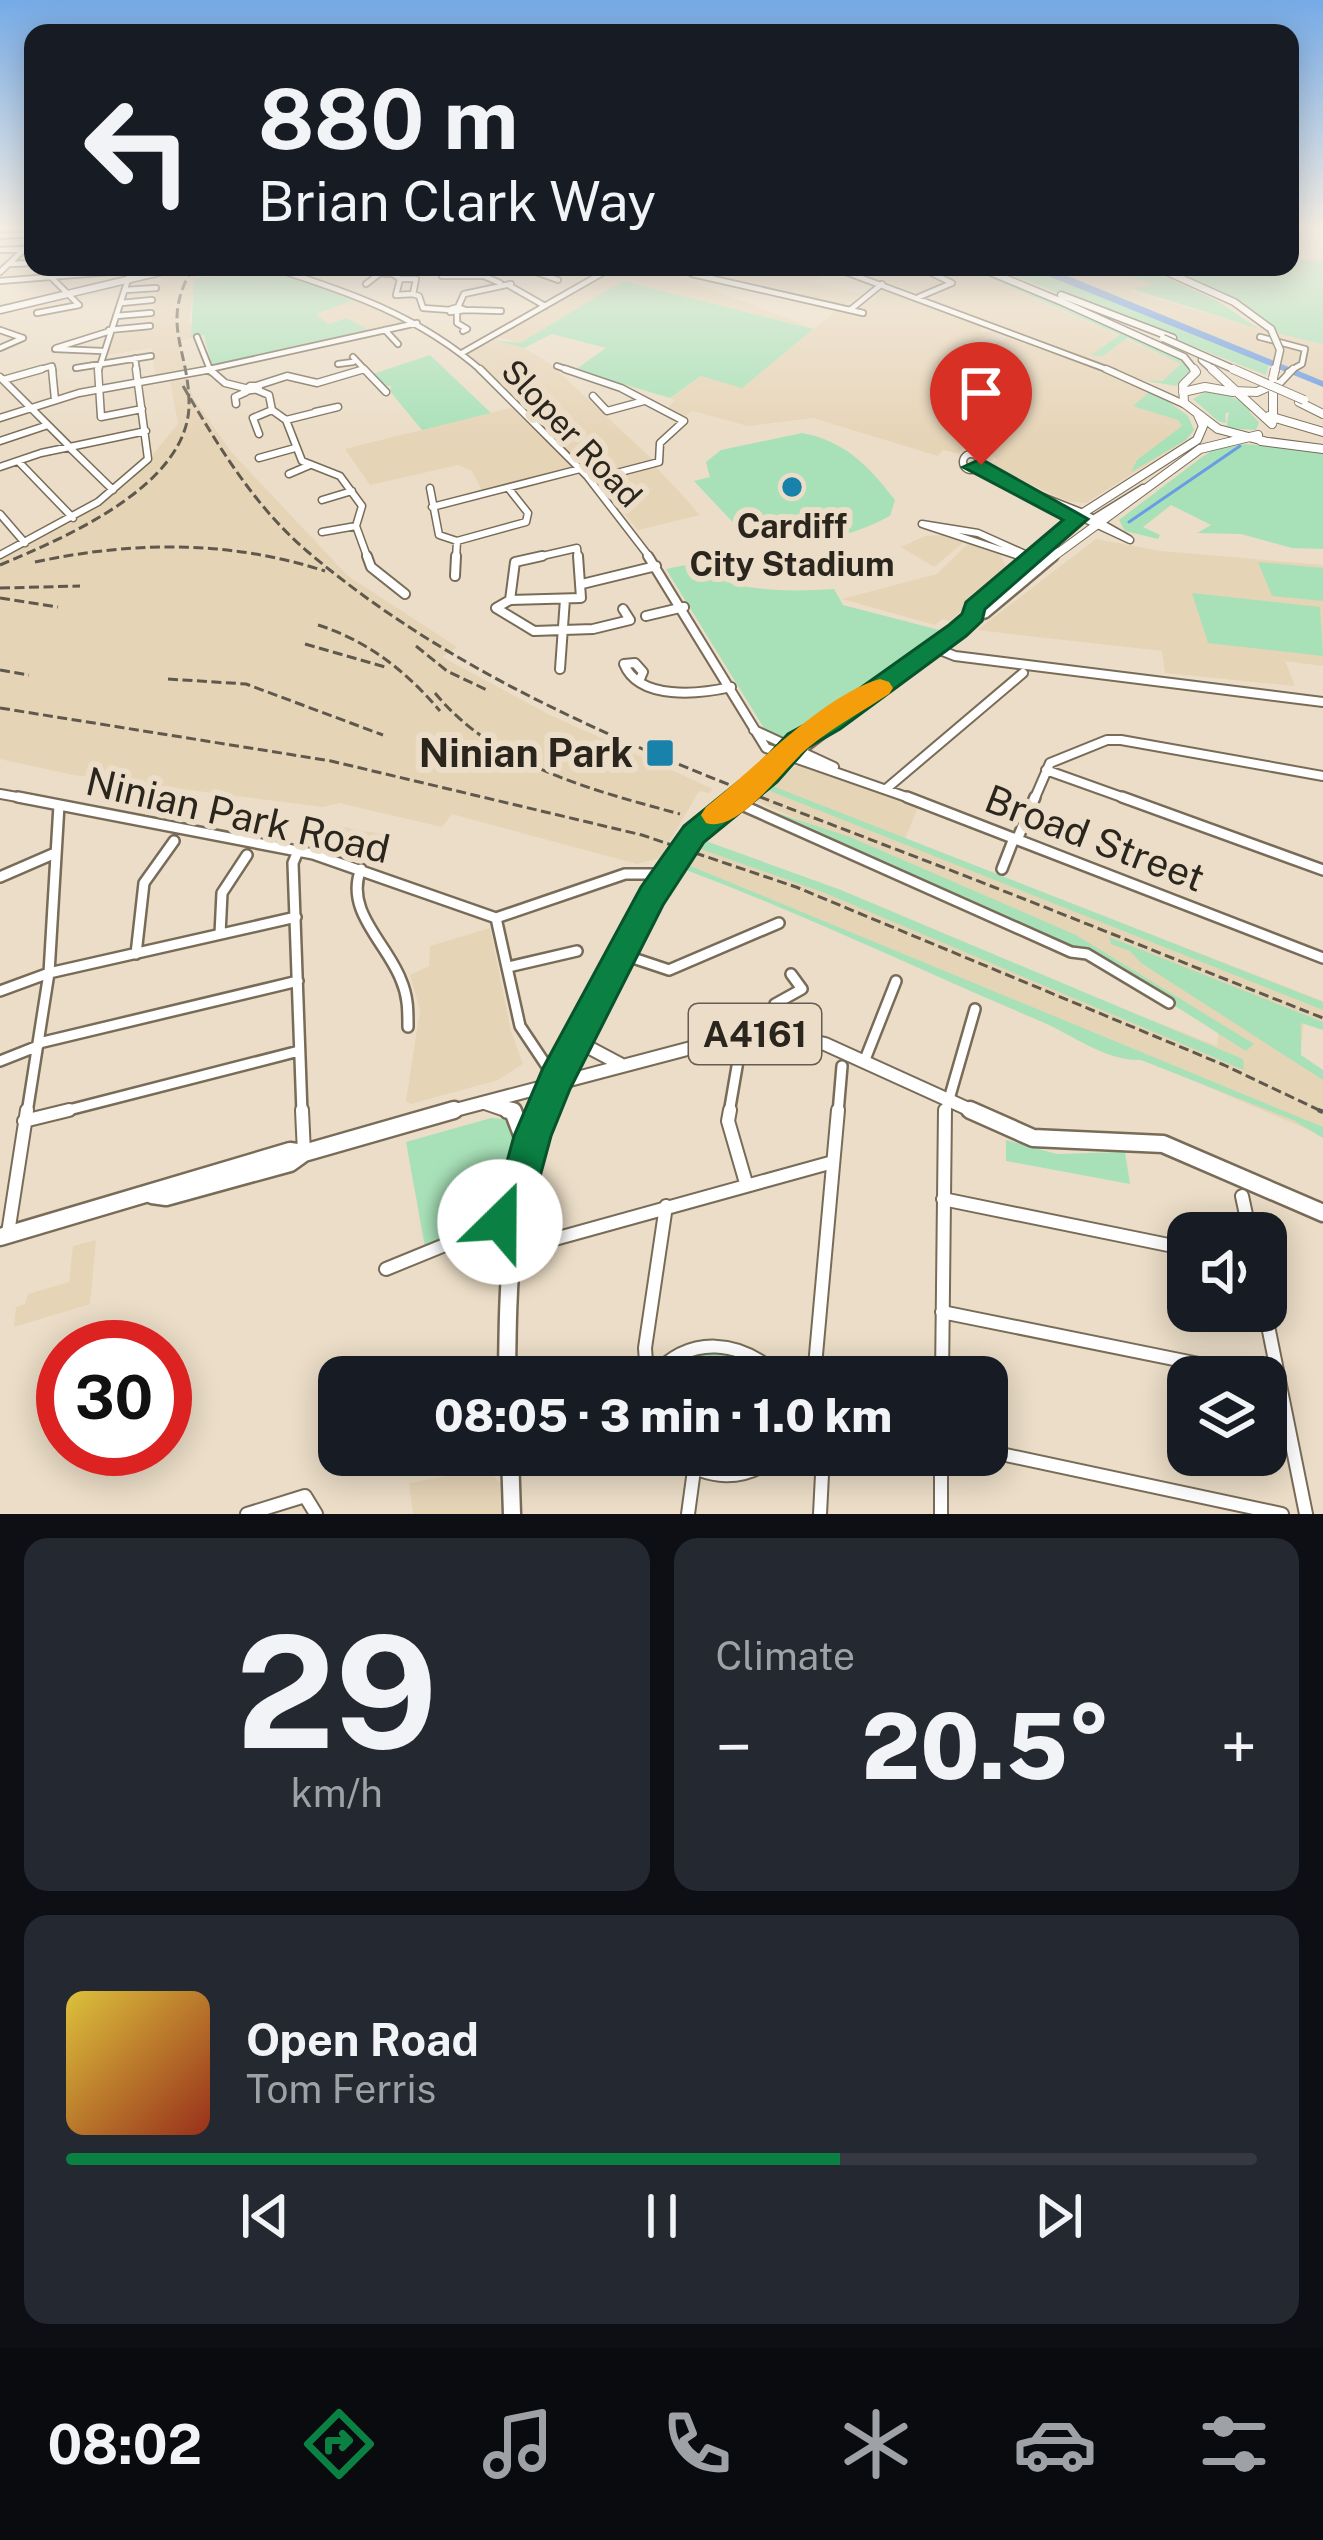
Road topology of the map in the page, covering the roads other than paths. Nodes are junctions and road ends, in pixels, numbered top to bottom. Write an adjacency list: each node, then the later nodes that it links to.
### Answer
1 (56, 297): 21 (main road)
2 (70, 297): 28 (street)
3 (123, 297): 19 (street)
4 (360, 297): 18 (street, Sloper Road)
5 (391, 297): 18 (street)
6 (415, 297): 23 (street)
7 (463, 297): 23 (street)
8 (530, 297): 20 (street)
9 (561, 297): 20 (street)
10 (791, 297): 24 (street)
11 (867, 297): 24 (street)
12 (919, 297): 60 (street)
13 (1050, 297): 17 (main road)
14 (1059, 297): 41 (main road)
15 (1222, 297): 58 (main road, bridge)
16 (152, 300): 19 (street)
17 (1058, 300): 41 (main road); 65 (main road)
18 (376, 302): 33 (street, Sloper Road)
19 (121, 303): 29 (street)
20 (545, 306): 32 (street)
21 (11, 308): 22 (main road); 31 (street)
22 (0, 310)
23 (458, 310): 25 (street); 38 (street)
24 (850, 310): 27 (street)
25 (501, 311)
26 (151, 313): 29 (street)
27 (863, 313)
28 (39, 315)
29 (115, 316): 37 (street)
30 (511, 316): 32 (street)
31 (19, 317)
32 (521, 320): 45 (street)
33 (418, 322): 36 (street); 45 (street, Sloper Road)
34 (150, 326): 37 (street)
35 (0, 330): 43 (street)
36 (386, 330): 42 (street); 53 (street)
37 (109, 331): 44 (street); 44 (street)
38 (463, 331)
39 (196, 337): 53 (street)
40 (1260, 337): 58 (street)
41 (1168, 340): 75 (main road, bridge)
42 (398, 344)
43 (0, 348)
44 (102, 351): 49 (street)
45 (462, 352): 95 (street, Sloper Road)
46 (152, 356): 47 (street)
47 (135, 358): 49 (street); 59 (street)
48 (1202, 360): 66 (main road)
49 (98, 364): 52 (street); 63 (street)
50 (338, 364): 55 (street)
51 (557, 366): 69 (street)
52 (76, 368)
53 (212, 369): 59 (street); 64 (street)
54 (299, 369): 56 (street)
55 (361, 370): 56 (street); 62 (street)
56 (293, 377): 61 (street)
57 (2, 378): 68 (street); 72 (street)
58 (1272, 382): 66 (main road); 79 (main road)
59 (138, 383): 63 (street); 73 (street)
60 (1149, 385): 65 (street); 71 (street)
61 (256, 388): 64 (street); 74 (street)
62 (386, 389)
63 (98, 390): 68 (street); 73 (street)
64 (246, 390): 70 (street)
65 (1183, 390): 66 (main road); 71 (main road)
66 (1234, 392): 79 (main road)
67 (593, 396): 69 (street)
68 (55, 400): 72 (street)
69 (646, 400): 97 (street)
70 (236, 404)
71 (1186, 405): 77 (main road)
72 (31, 408): 78 (street); 81 (street)
73 (142, 409): 82 (street)
74 (272, 410): 80 (street); 84 (street)
75 (1323, 411)
76 (315, 412): 80 (street)
77 (1198, 415): 85 (main road); 106 (main road)
78 (0, 418)
79 (1270, 419): 83 (main road); 85 (main road)
80 (286, 420): 88 (street)
81 (48, 425): 86 (street); 87 (street)
82 (146, 431): 87 (street); 100 (street)
83 (1323, 432)
84 (259, 434)
85 (1249, 437): 89 (main road); 106 (main road)
86 (0, 441)
87 (68, 446): 91 (street); 100 (street)
88 (295, 448): 90 (street); 92 (street)
89 (1323, 449)
90 (260, 458)
91 (18, 461): 94 (street); 105 (street)
92 (310, 465): 96 (street); 101 (street)
93 (977, 466): 106 (street)
94 (0, 467)
95 (580, 469): 97 (street, Sloper Road); 99 (street)
96 (289, 473)
97 (590, 480): 114 (street, Sloper Road)
98 (430, 488): 103 (street)
99 (508, 488): 103 (street); 110 (street)
100 (114, 490): 105 (street)
101 (352, 491): 102 (street); 107 (street)
102 (321, 499)
103 (432, 507): 110 (street)
104 (0, 514): 111 (street)
105 (73, 518): 111 (street)
106 (1090, 521): 113 (main road); 113 (main road)
107 (356, 526): 109 (street); 117 (street)
108 (941, 527): 113 (street)
109 (322, 532)
110 (457, 541): 115 (street)
111 (25, 544): 112 (street)
112 (0, 554)
113 (1033, 561): 122 (main road); 122 (main road)
114 (656, 566): 116 (street); 120 (street, Sloper Road)
115 (455, 577)
116 (582, 584): 118 (street); 119 (street)
117 (405, 593)
118 (565, 599): 119 (street); 124 (street)
119 (510, 600): 124 (street)
120 (684, 607): 123 (street); 129 (street, Sloper Road)
121 (623, 609): 123 (street)
122 (974, 616): 125 (main road)
123 (630, 620): 124 (street)
124 (562, 630): 126 (street)
125 (935, 648): 130 (street); 131 (main road)
126 (560, 669)
127 (1023, 673): 134 (street)
128 (640, 679): 129 (street)
129 (731, 687): 131 (street, Sloper Road)
130 (1323, 702)
131 (788, 755): 134 (street, Broad Street); 136 (main road)
132 (1046, 770): 133 (street); 138 (street); 145 (street)
133 (1323, 776)
134 (886, 790): 138 (street, Broad Street)
135 (0, 794): 137 (street, Ninian Park Road)
136 (733, 802): 146 (main road); 162 (street)
137 (59, 805): 140 (street, Ninian Park Road); 141 (street)
138 (1016, 839): 144 (street); 155 (street, Broad Street)
139 (175, 841): 153 (street)
140 (298, 851): 143 (street, Ninian Park Road); 148 (street)
141 (52, 854): 147 (street); 157 (street)
142 (247, 855): 151 (street)
143 (361, 869): 149 (street, Ninian Park Road); 164 (street)
144 (1002, 869)
145 (1323, 870)
146 (666, 874): 149 (street); 154 (main road)
147 (0, 877)
148 (296, 917): 151 (street); 159 (street)
149 (496, 918): 156 (street)
150 (779, 923): 154 (street)
151 (220, 934): 153 (street)
152 (578, 951): 156 (street)
153 (136, 954): 157 (street)
154 (621, 954): 165 (main road)
155 (1323, 958)
156 (508, 968): 174 (street)
157 (50, 974): 161 (street); 167 (street)
158 (791, 974): 166 (street)
159 (298, 981): 167 (street); 168 (street)
160 (896, 982): 171 (street)
161 (0, 991)
162 (1169, 1003)
163 (975, 1009): 175 (street)
164 (408, 1027)
165 (581, 1029): 172 (main road); 174 (main road)
166 (777, 1033): 171 (main road, A4161); 172 (main road, A4161)
167 (39, 1045): 170 (street); 177 (street)
168 (299, 1051): 177 (street); 178 (street)
169 (739, 1055): 181 (street)
170 (0, 1061)
171 (864, 1062): 175 (main road, A4161)
172 (620, 1064): 174 (main road, A4161)
173 (842, 1066): 180 (street)
174 (556, 1080): 176 (main road, A4161); 179 (main road)
175 (945, 1101): 183 (street); 186 (main road, A4161)
176 (480, 1103): 178 (main road, A4161); 179 (main road)
177 (24, 1121): 188 (street)
178 (304, 1153): 188 (main road, A4161)
179 (527, 1154): 187 (main road)
180 (832, 1162): 181 (street); 197 (street)
181 (746, 1183): 184 (street)
182 (1242, 1196): 185 (street)
183 (943, 1199): 189 (street); 192 (street)
184 (666, 1205): 190 (street); 194 (street)
185 (1245, 1212)
186 (1323, 1213)
187 (511, 1218): 190 (main road); 191 (street)
188 (4, 1236)
189 (1167, 1245)
190 (508, 1252): 193 (main road)
191 (386, 1269)
192 (942, 1312): 198 (street); 199 (street)
193 (507, 1356)
194 (646, 1356)
195 (674, 1356): 196 (street)
196 (755, 1356)
197 (816, 1356)
198 (942, 1356)
199 (1167, 1357)
200 (1287, 1442): 213 (street)
201 (1008, 1455): 212 (street)
202 (511, 1476): 208 (main road)
203 (693, 1476): 209 (street)
204 (822, 1476): 210 (street)
205 (939, 1476): 211 (street)
206 (247, 1514): 207 (street)
207 (316, 1514)
208 (512, 1514)
209 (688, 1514)
210 (820, 1514)
211 (941, 1514)
212 (1282, 1514)
213 (1306, 1514)

